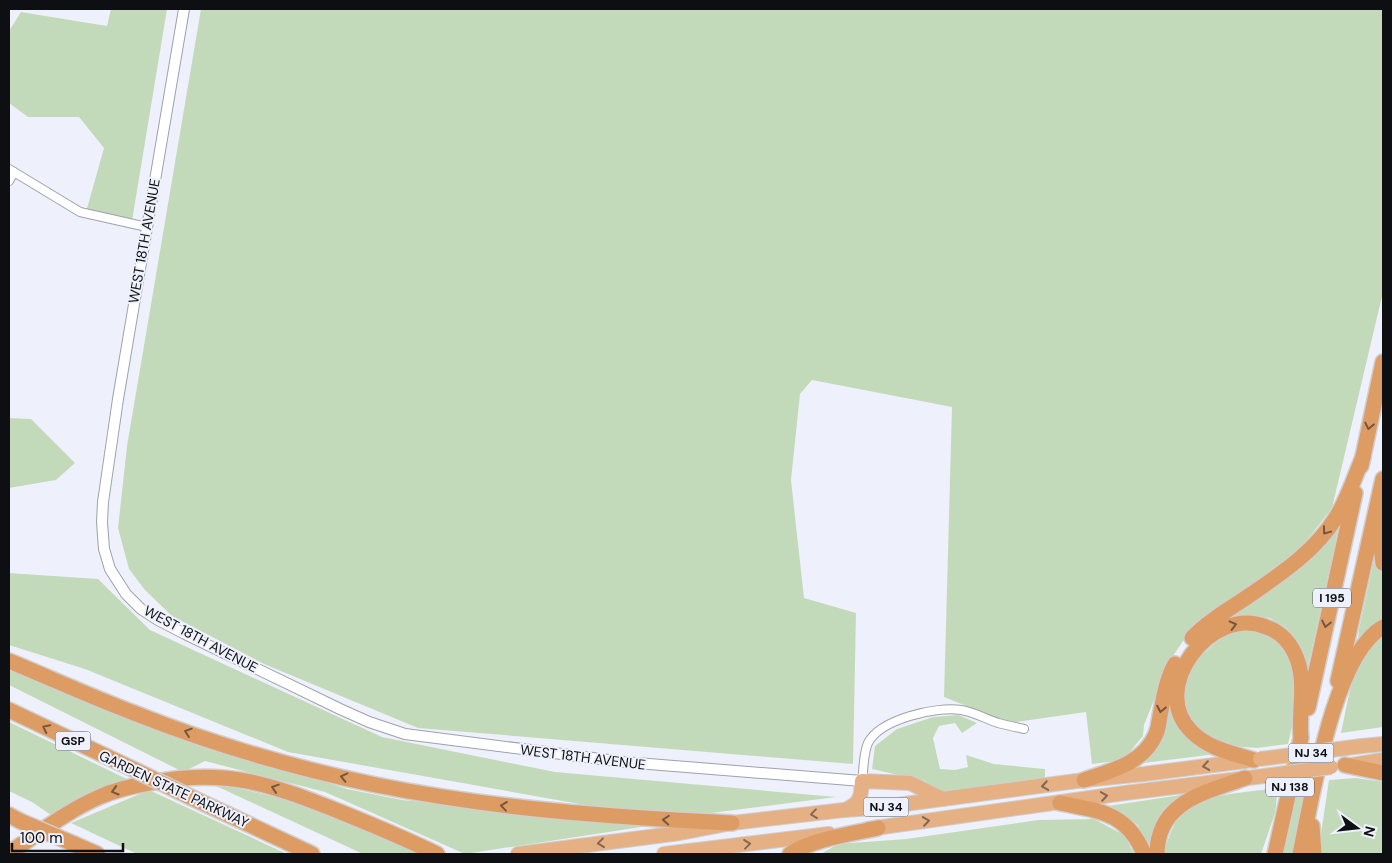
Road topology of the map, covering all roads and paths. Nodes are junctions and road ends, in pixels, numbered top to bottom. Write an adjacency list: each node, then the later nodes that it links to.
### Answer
1 (184, 9): 4 (street, WEST 18TH AVENUE)
2 (11, 171): 3 (street); 4 (street)
3 (9, 182)
4 (147, 227): 23 (street, WEST 18TH AVENUE)
5 (1383, 362): 6 (highway, I 195, one-way to 6)
6 (1363, 456): 15 (highway, I 195, one-way to 15); 22 (highway, one-way to 22)
7 (1383, 479): 13 (highway, I 195)
8 (1383, 484): 9 (highway)
9 (1383, 563)
10 (1383, 627): 13 (highway)
11 (9, 661): 29 (highway, one-way to 11)
12 (9, 710): 34 (highway, GARDEN STATE PARKWAY / GSP, one-way to 12, bridge)
13 (1330, 717): 26 (highway, NJ 138)
14 (1024, 729): 23 (street)
15 (1301, 738): 17 (highway, one-way to 15); 31 (highway, NJ 138)
16 (1383, 744): 17 (highway, NJ 34, bridge)
17 (1257, 759): 22 (highway, NJ 34, one-way to 22)
18 (1383, 760): 19 (highway, NJ 34)
19 (1338, 766): 20 (highway); 21 (highway, NJ 34, bridge)
20 (1383, 773)
21 (1245, 778): 25 (highway, NJ 34, one-way to 21); 40 (highway)
22 (1084, 780): 24 (highway, NJ 34, one-way to 24)
23 (862, 781): 24 (highway); 27 (highway)
24 (943, 799): 27 (highway, NJ 34)
25 (1060, 803): 30 (highway, NJ 34, one-way to 25); 39 (highway)
26 (1312, 803): 43 (highway, NJ 138); 44 (highway)
27 (844, 810): 29 (highway, NJ 34, one-way to 29)
28 (14, 818): 33 (highway, bridge)
29 (732, 823): 36 (highway, NJ 34, one-way to 36)
30 (878, 828): 37 (highway, NJ 34, one-way to 30); 38 (highway)
31 (1280, 836): 41 (highway); 42 (highway, NJ 138)
32 (9, 853): 35 (highway, one-way to 32)
33 (97, 854)
34 (312, 854)
35 (437, 854)
36 (518, 854)
37 (664, 854)
38 (790, 854)
39 (1144, 854)
40 (1158, 854)
41 (1270, 854)
42 (1275, 854)
43 (1300, 854)
44 (1314, 854)

